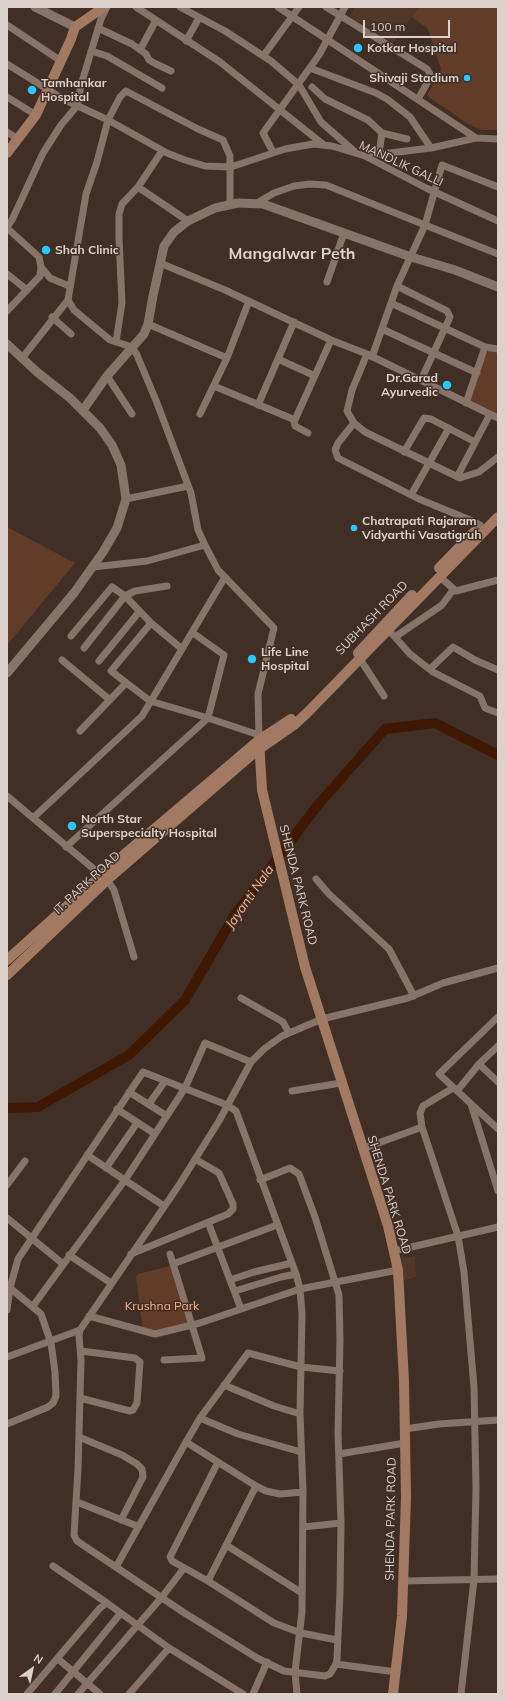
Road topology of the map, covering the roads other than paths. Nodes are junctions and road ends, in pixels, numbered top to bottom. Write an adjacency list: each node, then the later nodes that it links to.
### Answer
1 (35, 7): 14 (street)
2 (103, 7): 14 (main road); 15 (street)
3 (136, 7): 12 (street)
4 (180, 7): 11 (street)
5 (278, 7): 9 (street)
6 (299, 7): 9 (street)
7 (326, 7): 10 (street)
8 (345, 7): 10 (street)
9 (292, 16): 16 (street); 20 (street)
10 (341, 16): 16 (street); 30 (street)
11 (199, 18): 17 (street); 20 (street)
12 (156, 20): 17 (street); 18 (street)
13 (7, 25): 21 (street)
14 (75, 27): 21 (main road)
15 (98, 28): 18 (street); 19 (street)
16 (328, 39): 23 (street); 30 (street)
17 (186, 41): 32 (street)
18 (140, 50): 24 (street)
19 (91, 51): 27 (street); 31 (street)
20 (264, 55): 25 (street)
21 (61, 61): 28 (main road)
22 (7, 64): 28 (street, MANDLIK GALLI)
23 (310, 68): 25 (street); 42 (street)
24 (171, 71)
25 (299, 85): 32 (street); 47 (street)
26 (312, 87): 36 (street)
27 (162, 88)
28 (47, 90): 31 (street, MANDLIK GALLI); 33 (main road)
29 (7, 97): 33 (street)
30 (418, 99): 37 (street)
31 (77, 106): 34 (street, MANDLIK GALLI); 58 (street)
32 (281, 110): 41 (street); 44 (street)
33 (36, 114): 38 (main road)
34 (108, 120): 43 (street, MANDLIK GALLI); 49 (street); 66 (street)
35 (7, 132): 38 (street)
36 (382, 133): 39 (street); 46 (street)
37 (476, 138): 40 (street); 42 (street)
38 (18, 139): 45 (main road)
39 (407, 139)
40 (498, 139)
41 (324, 145): 44 (street, MANDLIK GALLI); 47 (street, MANDLIK GALLI)
42 (431, 148): 46 (street)
43 (162, 150): 49 (street, MANDLIK GALLI); 50 (street)
44 (273, 152): 49 (street, MANDLIK GALLI)
45 (7, 153)
46 (379, 153): 48 (street)
47 (357, 154): 48 (street, MANDLIK GALLI)
48 (365, 156): 52 (street, MANDLIK GALLI)
49 (230, 167): 54 (street)
50 (138, 187): 55 (street); 81 (street)
51 (498, 188): 52 (street)
52 (435, 192): 56 (street, MANDLIK GALLI); 57 (street)
53 (258, 203): 54 (street); 57 (street); 59 (street)
54 (230, 204): 55 (street)
55 (188, 221): 62 (street)
56 (498, 221)
57 (425, 225): 60 (street); 61 (street)
58 (7, 227): 63 (street)
59 (344, 233): 61 (street); 65 (street)
60 (498, 254)
61 (412, 257): 67 (street); 68 (street)
62 (160, 263): 71 (street); 76 (street)
63 (41, 267): 66 (street); 69 (street)
64 (7, 274): 69 (street)
65 (327, 282)
66 (69, 286): 70 (street)
67 (397, 286): 72 (street); 77 (street)
68 (498, 286)
69 (27, 290): 73 (street)
70 (68, 300): 74 (street); 81 (street)
71 (249, 301): 75 (street); 89 (street)
72 (391, 303): 77 (street); 78 (street)
73 (7, 311)
74 (52, 317): 79 (street); 88 (street)
75 (294, 322): 80 (street); 90 (street)
76 (148, 324): 83 (street); 89 (street)
77 (444, 328): 84 (street); 86 (street)
78 (382, 329): 86 (street); 87 (street)
79 (71, 334)
80 (331, 340): 87 (street); 93 (street)
81 (116, 342): 83 (street)
82 (7, 344): 88 (street)
83 (132, 347): 92 (street); 112 (street)
84 (485, 347): 85 (street); 91 (street)
85 (498, 349)
86 (434, 353): 91 (street); 94 (street)
87 (370, 356): 94 (street); 104 (street)
88 (23, 357): 98 (street)
89 (227, 358): 95 (street)
90 (278, 359): 93 (street); 97 (street)
91 (476, 373): 96 (street)
92 (107, 376): 98 (street); 99 (street)
93 (315, 376): 103 (street)
94 (421, 380): 96 (street)
95 (214, 386): 97 (street); 100 (street)
96 (466, 402): 101 (street)
97 (258, 405): 103 (street)
98 (83, 410): 114 (street)
99 (132, 414)
100 (200, 414)
101 (490, 414): 102 (street); 107 (street)
102 (498, 418)
103 (295, 420): 106 (street)
104 (354, 423): 108 (street); 113 (street)
105 (449, 428): 107 (street); 108 (street); 110 (street)
106 (308, 433)
107 (475, 442): 111 (street)
108 (404, 452): 110 (street)
109 (498, 457): 111 (street)
110 (429, 463): 111 (street); 113 (street)
111 (457, 477)
112 (188, 486): 114 (street); 117 (street)
113 (411, 495): 116 (street)
114 (126, 499): 118 (street)
115 (497, 512): 116 (main road, SUBHASH ROAD); 119 (main road, SUBHASH ROAD)
116 (480, 525): 119 (main road, SUBHASH ROAD)
117 (205, 545): 118 (street); 120 (street)
118 (93, 567): 137 (street)
119 (441, 572): 123 (street); 127 (main road, SUBHASH ROAD)
120 (225, 577): 128 (street); 145 (street)
121 (498, 580): 123 (street)
122 (167, 586): 124 (street)
123 (454, 590): 127 (street)
124 (125, 596): 125 (street); 129 (street); 130 (street)
125 (139, 612): 126 (street); 134 (street)
126 (151, 623): 131 (street); 138 (street)
127 (389, 631): 132 (main road, SUBHASH ROAD); 135 (street)
128 (193, 632): 131 (street); 143 (street)
129 (71, 636)
130 (84, 648)
131 (182, 649): 141 (street)
132 (359, 657): 139 (street); 145 (main road, SUBHASH ROAD)
133 (62, 660): 140 (street)
134 (99, 661)
135 (430, 669): 136 (street); 142 (street)
136 (498, 670)
137 (7, 672)
138 (126, 683): 140 (street); 141 (street)
139 (384, 696)
140 (110, 700): 144 (street)
141 (150, 701): 143 (street); 147 (street)
142 (498, 713)
143 (208, 718): 145 (street); 148 (street)
144 (80, 731)
145 (260, 741): 149 (main road, IT. PARK ROAD); 158 (main road, SHENDA PARK ROAD)
146 (7, 796): 147 (street)
147 (33, 818): 148 (street)
148 (66, 847): 149 (street)
149 (104, 878): 151 (street); 152 (main road, IT. PARK ROAD); 154 (main road, IT. PARK ROAD)
150 (316, 879): 155 (street)
151 (134, 957)
152 (7, 960)
153 (498, 968): 155 (street)
154 (7, 976)
155 (414, 996): 158 (street)
156 (241, 998): 159 (street)
157 (498, 1017): 167 (street)
158 (322, 1019): 159 (street); 165 (main road, SHENDA PARK ROAD)
159 (290, 1033): 161 (street)
160 (498, 1046): 162 (street)
161 (251, 1062): 166 (street); 172 (street)
162 (479, 1064): 164 (street); 167 (street)
163 (165, 1081): 166 (street); 169 (street); 170 (street)
164 (498, 1082)
165 (341, 1083): 168 (street); 179 (main road, SHENDA PARK ROAD)
166 (185, 1088): 172 (street); 174 (street)
167 (455, 1090): 171 (street); 176 (street)
168 (292, 1091)
169 (129, 1092): 170 (street); 173 (street)
170 (149, 1104): 174 (street)
171 (471, 1104): 177 (street); 187 (street)
172 (227, 1106): 181 (street); 185 (street)
173 (117, 1109): 175 (street); 180 (street)
174 (167, 1116): 178 (street)
175 (137, 1122): 178 (street); 183 (street)
176 (422, 1127): 179 (street); 193 (street)
177 (498, 1129)
178 (155, 1134): 184 (street)
179 (362, 1149): 196 (main road, SHENDA PARK ROAD)
180 (87, 1155): 183 (street); 194 (street)
181 (195, 1159): 188 (street); 190 (street)
182 (25, 1161): 186 (street)
183 (106, 1168): 184 (street)
184 (125, 1180): 188 (street); 199 (street)
185 (260, 1180): 191 (street); 207 (street)
186 (8, 1182)
187 (498, 1191)
188 (164, 1206): 197 (street)
189 (7, 1218): 194 (street)
190 (208, 1222): 195 (street); 197 (street)
191 (277, 1225): 195 (street); 200 (street)
192 (498, 1227): 193 (street)
193 (458, 1236): 196 (street); 227 (street)
194 (32, 1238): 201 (street); 208 (street)
195 (217, 1246): 202 (street); 205 (street)
196 (394, 1251): 203 (main road, SHENDA PARK ROAD)
197 (131, 1254): 206 (street)
198 (170, 1254): 202 (street)
199 (69, 1255): 201 (street); 206 (street)
200 (292, 1263): 204 (street); 205 (street)
201 (63, 1264): 211 (street)
202 (173, 1264): 215 (street)
203 (398, 1270): 207 (street); 230 (main road, SHENDA PARK ROAD)
204 (296, 1274): 209 (street); 210 (street)
205 (230, 1280): 210 (street)
206 (111, 1283): 214 (street)
207 (335, 1283): 209 (street); 222 (street)
208 (10, 1288): 211 (street); 213 (street)
209 (300, 1289): 212 (street); 221 (street)
210 (235, 1291): 212 (street)
211 (33, 1306): 217 (street)
212 (241, 1309): 215 (street)
213 (7, 1310)
214 (88, 1316): 215 (street); 216 (street)
215 (192, 1325): 220 (street)
216 (80, 1330): 217 (street); 218 (street)
217 (51, 1343): 219 (street); 229 (street)
218 (81, 1351): 224 (street); 224 (street)
219 (7, 1357)
220 (164, 1360)
221 (301, 1367): 222 (street); 223 (street); 225 (street)
222 (340, 1371): 235 (street)
223 (224, 1385): 225 (street); 226 (street)
224 (80, 1398): 231 (street)
225 (300, 1414): 234 (street)
226 (200, 1418): 232 (street); 234 (street)
227 (473, 1420): 228 (street); 230 (street); 249 (street)
228 (498, 1420)
229 (7, 1424)
230 (405, 1429): 233 (main road, SHENDA PARK ROAD)
231 (79, 1437): 239 (street); 240 (street)
232 (186, 1442): 236 (street); 242 (street)
233 (405, 1443): 235 (street); 251 (main road, SHENDA PARK ROAD)
234 (301, 1452): 238 (street)
235 (339, 1454): 241 (street)
236 (218, 1462): 237 (street); 247 (street)
237 (256, 1486): 238 (street); 244 (street)
238 (303, 1492): 243 (street)
239 (77, 1502): 240 (street); 246 (street)
240 (121, 1520): 242 (street)
241 (342, 1523): 243 (street); 258 (street)
242 (137, 1526): 246 (street)
243 (303, 1527): 252 (street)
244 (226, 1545): 250 (street); 252 (street)
245 (54, 1566): 254 (street)
246 (116, 1567): 253 (street)
247 (184, 1568): 250 (street); 253 (street)
248 (498, 1579): 249 (street)
249 (474, 1580): 251 (street); 276 (street)
250 (208, 1581): 257 (street)
251 (403, 1581): 265 (main road, SHENDA PARK ROAD)
252 (302, 1593): 257 (street)
253 (162, 1597): 256 (street); 261 (street)
254 (107, 1603): 255 (street); 260 (street)
255 (120, 1614): 256 (street); 263 (street)
256 (136, 1626): 259 (street); 266 (street)
257 (301, 1633): 258 (street); 264 (street)
258 (337, 1640): 262 (street)
259 (169, 1648): 271 (street); 272 (street)
260 (58, 1659): 263 (street); 267 (street)
261 (267, 1662): 264 (street); 273 (street)
262 (336, 1664): 264 (street); 265 (street)
263 (73, 1672): 266 (street); 268 (street)
264 (296, 1672): 274 (street)
265 (396, 1672): 275 (main road, SHENDA PARK ROAD)
266 (87, 1684): 269 (street); 270 (street)
267 (27, 1694)
268 (55, 1694)
269 (78, 1694)
270 (100, 1694)
271 (129, 1694)
272 (243, 1694)
273 (253, 1694)
274 (297, 1694)
275 (393, 1694)
276 (461, 1694)

